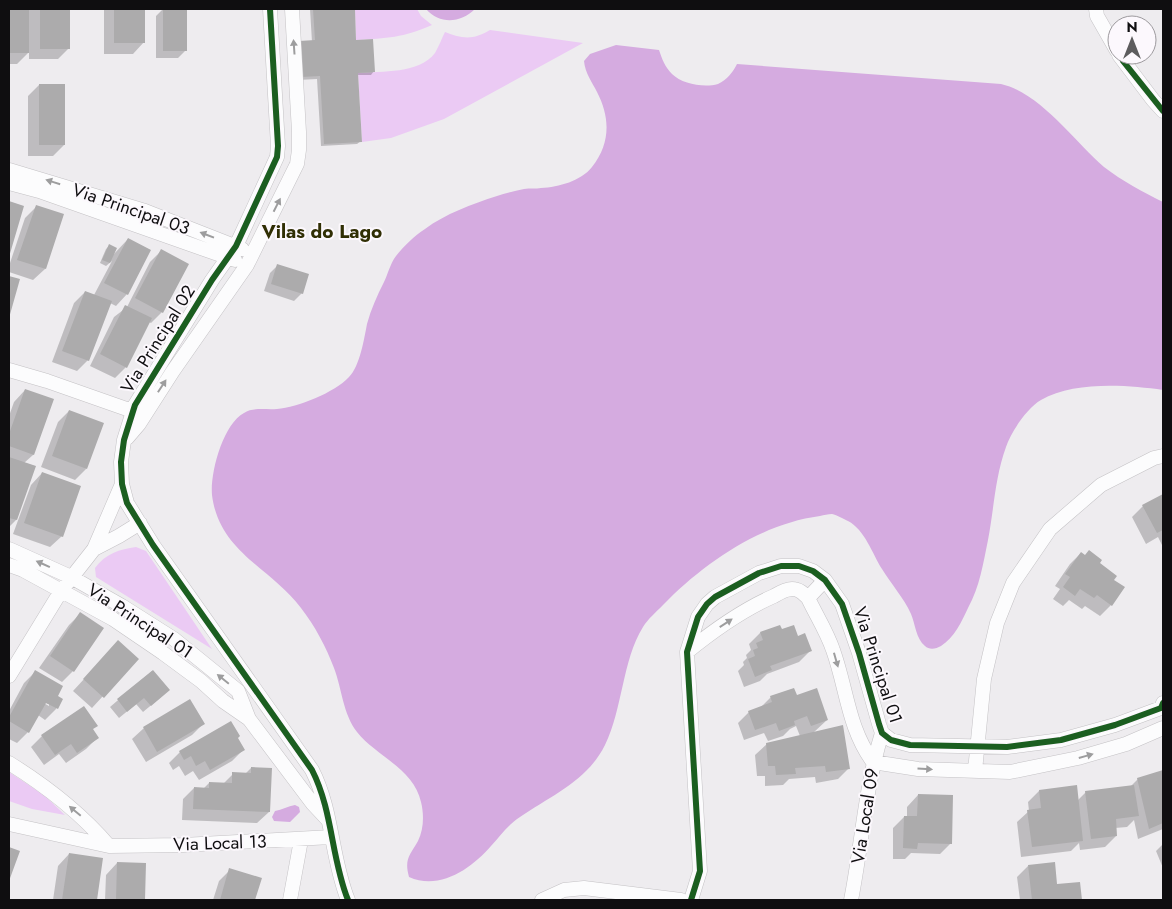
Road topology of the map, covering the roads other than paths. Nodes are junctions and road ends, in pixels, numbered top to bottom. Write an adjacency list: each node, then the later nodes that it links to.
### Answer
1 (270, 9): 9 (street, Via Principal 02)
2 (292, 9): 10 (street, Via Principal 02, one-way to 2)
3 (1096, 9): 4 (street)
4 (1107, 33)
5 (1127, 65): 6 (street)
6 (1163, 111)
7 (9, 170): 9 (street, Via Principal 03, one-way to 7)
8 (9, 183): 9 (street, Via Principal 03)
9 (232, 251): 10 (street, Via Principal 03); 12 (street, Via Principal 02)
10 (249, 260): 12 (street, Via Principal 02, one-way to 10)
11 (9, 370): 12 (street)
12 (138, 413): 14 (street, Via Principal 02)
13 (1163, 456): 29 (street)
14 (122, 484): 15 (street, Via Principal 02); 17 (street)
15 (140, 523): 17 (street); 33 (street, Via Principal 02)
16 (9, 549): 19 (street, Via Principal 01, one-way to 16)
17 (94, 549): 19 (street)
18 (9, 565): 21 (street, Via Principal 01)
19 (71, 577): 21 (street); 26 (street, Via Principal 01, one-way to 19)
20 (825, 580): 22 (street); 23 (street, Via Principal 01); 28 (street, Via Principal 01)
21 (61, 591): 24 (street); 26 (street, Via Principal 01)
22 (808, 598): 23 (street, one-way to 22); 31 (street, one-way to 31)
23 (687, 652): 42 (street, Via Principal 01)
24 (9, 676)
25 (1163, 708): 29 (street, Via Principal 01)
26 (249, 719): 33 (street, Via Principal 01)
27 (1163, 728): 32 (street, one-way to 27)
28 (882, 733): 29 (street, Via Principal 01); 31 (street, Via Local 09)
29 (977, 746): 32 (street)
30 (9, 762): 37 (street, one-way to 30)
31 (873, 762): 32 (street, one-way to 32); 43 (street, Via Local 09)
32 (975, 771)
33 (327, 819): 35 (street, Via Principal 01)
34 (9, 824): 37 (street, Via Local 13)
35 (331, 837): 36 (street, Via Local 13); 39 (street, Via Principal 01)
36 (301, 840): 37 (street, Via Local 13); 38 (street)
37 (109, 846)
38 (290, 900)
39 (348, 900)
40 (542, 900): 41 (street)
41 (681, 900)
42 (691, 900)
43 (851, 900)

